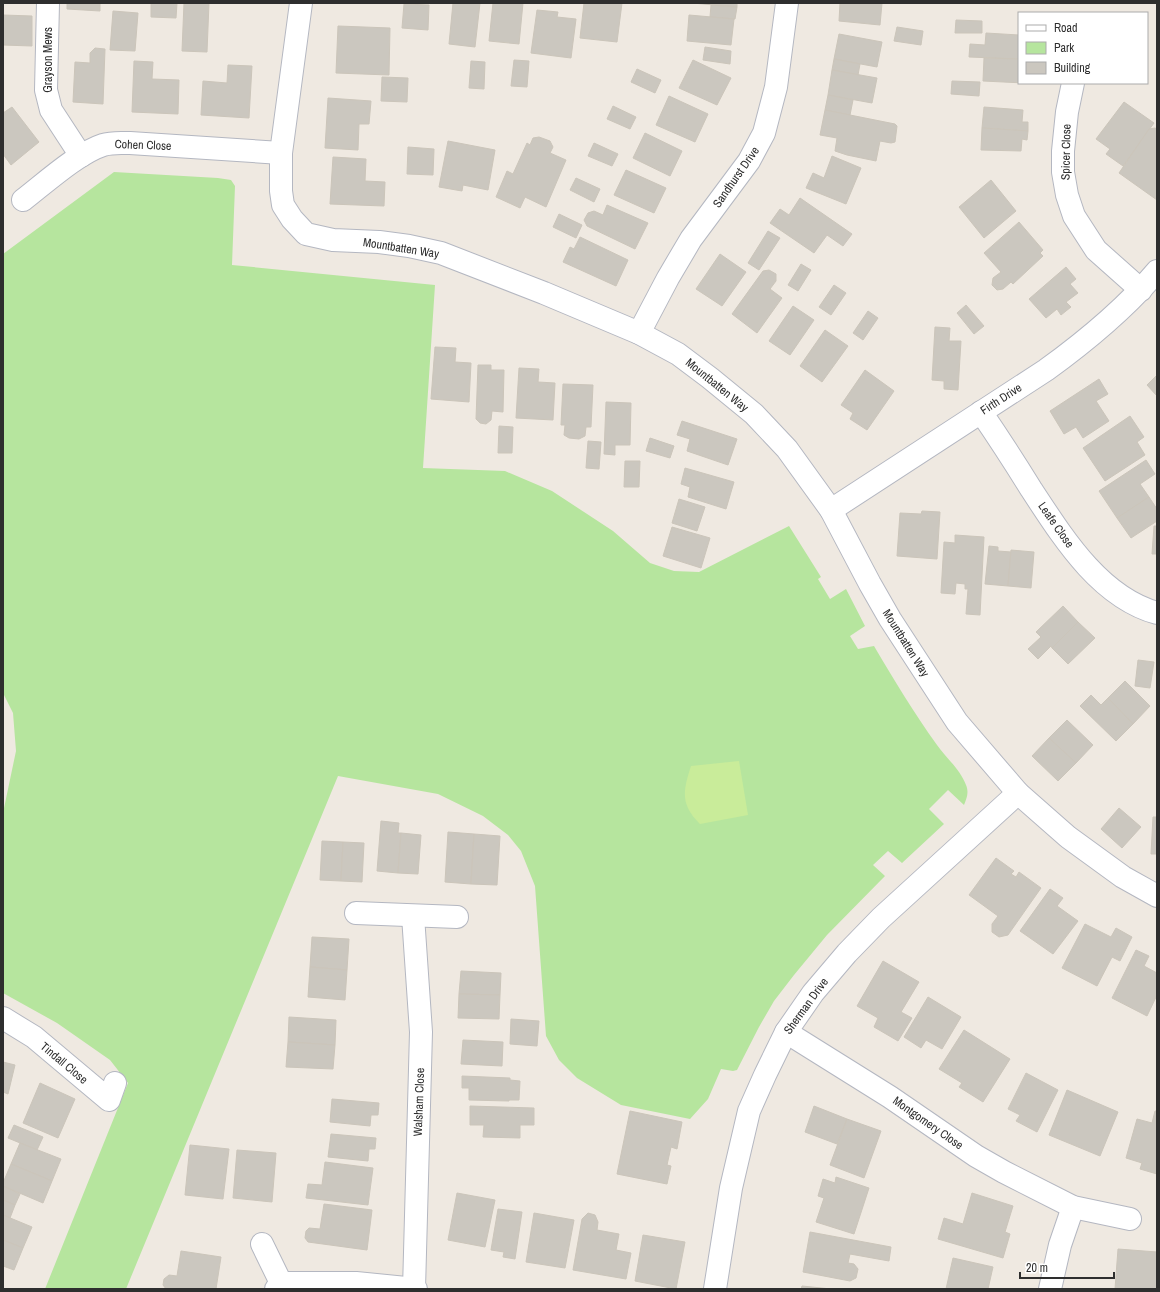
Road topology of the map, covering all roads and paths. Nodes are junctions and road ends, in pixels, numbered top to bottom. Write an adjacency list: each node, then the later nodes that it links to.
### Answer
1 (48, 3): 6 (street, Grayson Mews)
2 (301, 3): 5 (street, Mountbatten Way)
3 (787, 3): 10 (street, Sandhurst Drive)
4 (1073, 84): 9 (street, Spicer Close)
5 (281, 153): 6 (street, Cohen Close); 10 (street, Mountbatten Way)
6 (81, 156): 7 (street, Cohen Close)
7 (23, 200)
8 (1157, 271): 9 (street, Firth Drive)
9 (1141, 290): 11 (street, Firth Drive)
10 (639, 333): 12 (street, Mountbatten Way)
11 (982, 412): 12 (street, Firth Drive); 13 (street, Leafe Close)
12 (831, 510): 14 (street, Mountbatten Way)
13 (1157, 613)
14 (1018, 793): 15 (street, Mountbatten Way); 20 (street, Sherman Drive)
15 (1157, 896)
16 (356, 913): 17 (street)
17 (413, 916): 18 (street); 26 (street, Walsham Close)
18 (457, 917)
19 (3, 1018): 21 (street, Tindall Close)
20 (786, 1032): 22 (street, Montgomery Close); 27 (street, Sherman Drive)
21 (116, 1083)
22 (1073, 1207): 23 (street, Montgomery Close); 28 (street)
23 (1130, 1219)
24 (262, 1244): 25 (street)
25 (278, 1286): 26 (street)
26 (415, 1289)
27 (715, 1289)
28 (1050, 1289)

